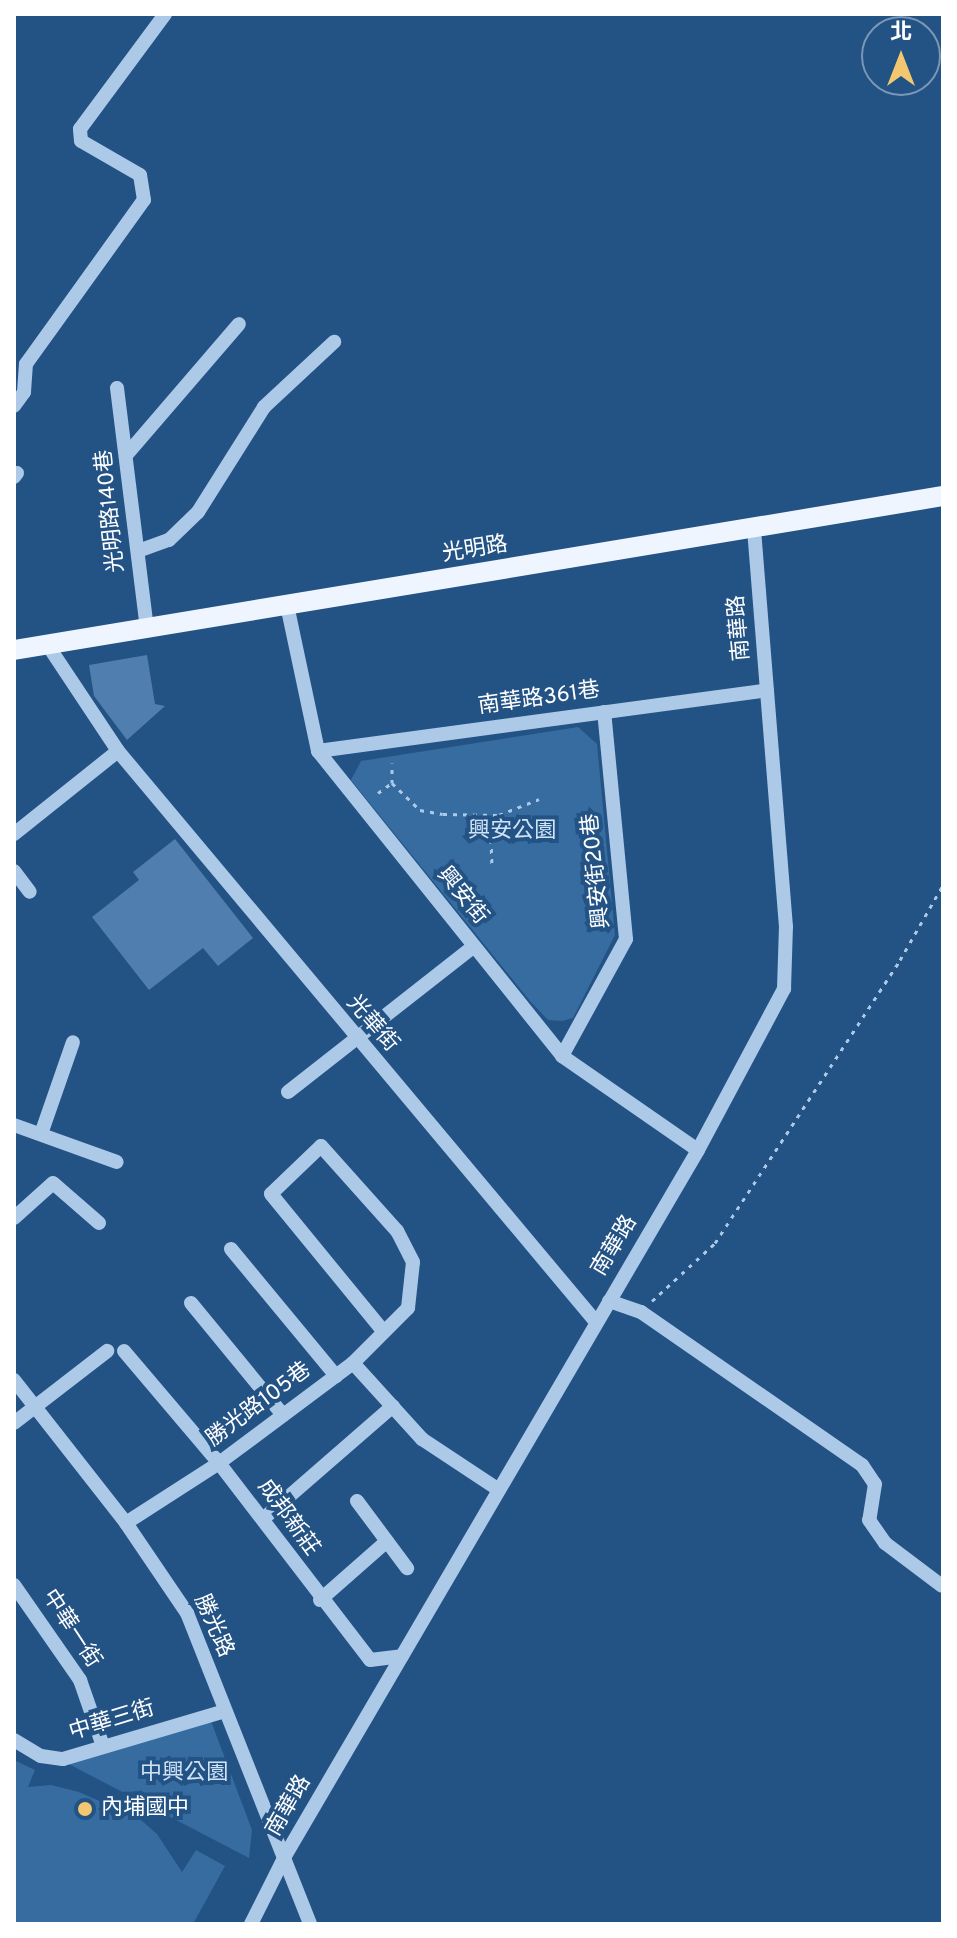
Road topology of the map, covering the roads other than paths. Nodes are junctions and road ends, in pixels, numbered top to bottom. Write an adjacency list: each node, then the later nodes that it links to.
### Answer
1 (165, 14): 5 (street)
2 (239, 324): 6 (street)
3 (334, 342): 9 (street)
4 (117, 388): 6 (street, 光明路140巷)
5 (14, 406)
6 (128, 453): 9 (street, 光明路140巷)
7 (943, 496): 8 (main road, 光明路)
8 (754, 529): 10 (main road, 光明路); 14 (street, 南華路)
9 (138, 551): 11 (street, 光明路140巷)
10 (287, 605): 11 (main road, 光明路); 17 (street, 興安街)
11 (147, 629): 12 (main road, 光明路)
12 (47, 644): 13 (main road, 光明路); 16 (street, 光華街)
13 (14, 650)
14 (767, 690): 15 (street, 南華路361巷); 28 (street, 南華路)
15 (604, 712): 17 (street, 南華路361巷); 24 (street, 興安街20巷)
16 (118, 751): 18 (street); 22 (street, 光華街)
17 (318, 751): 21 (street, 興安街)
18 (14, 834)
19 (14, 871): 20 (street)
20 (30, 892)
21 (474, 946): 22 (street); 24 (street, 興安街)
22 (356, 1039): 25 (street); 35 (street, 光華街)
23 (73, 1042): 27 (street)
24 (562, 1056): 28 (street, 興安街)
25 (288, 1092)
26 (14, 1125): 27 (street)
27 (41, 1134): 29 (street)
28 (698, 1150): 33 (street, 南華路)
29 (117, 1162)
30 (14, 1218): 31 (street)
31 (99, 1223)
32 (231, 1249): 40 (street)
33 (609, 1301): 35 (street, 南華路); 54 (street)
34 (191, 1303): 44 (street)
35 (596, 1322): 47 (street, 南華路)
36 (384, 1332): 36 (street, 勝光路105巷); 39 (street, 勝光路105巷)
37 (107, 1351): 42 (street)
38 (124, 1351): 46 (street, 成邦新莊)
39 (353, 1363): 40 (street, 勝光路105巷); 43 (street)
40 (336, 1376): 44 (street, 勝光路105巷)
41 (14, 1380): 42 (street, 勝光路)
42 (35, 1406): 45 (street); 50 (street, 勝光路)
43 (393, 1406): 47 (street); 49 (street)
44 (283, 1415): 46 (street, 勝光路105巷)
45 (14, 1423)
46 (219, 1463): 49 (street, 成邦新莊); 50 (street, 勝光路105巷)
47 (499, 1490): 56 (street, 南華路)
48 (357, 1501): 51 (street)
49 (263, 1519): 55 (street, 成邦新莊)
50 (126, 1523): 57 (street, 勝光路)
51 (387, 1541): 52 (street); 55 (street)
52 (407, 1568)
53 (14, 1585): 59 (street, 中華一街)
54 (942, 1586)
55 (320, 1600): 56 (street, 成邦新莊)
56 (402, 1656): 60 (street, 南華路)
57 (225, 1711): 59 (street, 中華三街); 60 (street, 勝光路)
58 (14, 1740): 59 (street, 中華三街)
59 (103, 1746)
60 (285, 1856): 61 (street, 南華路); 62 (street, 勝光路)
61 (251, 1924)
62 (310, 1924)

